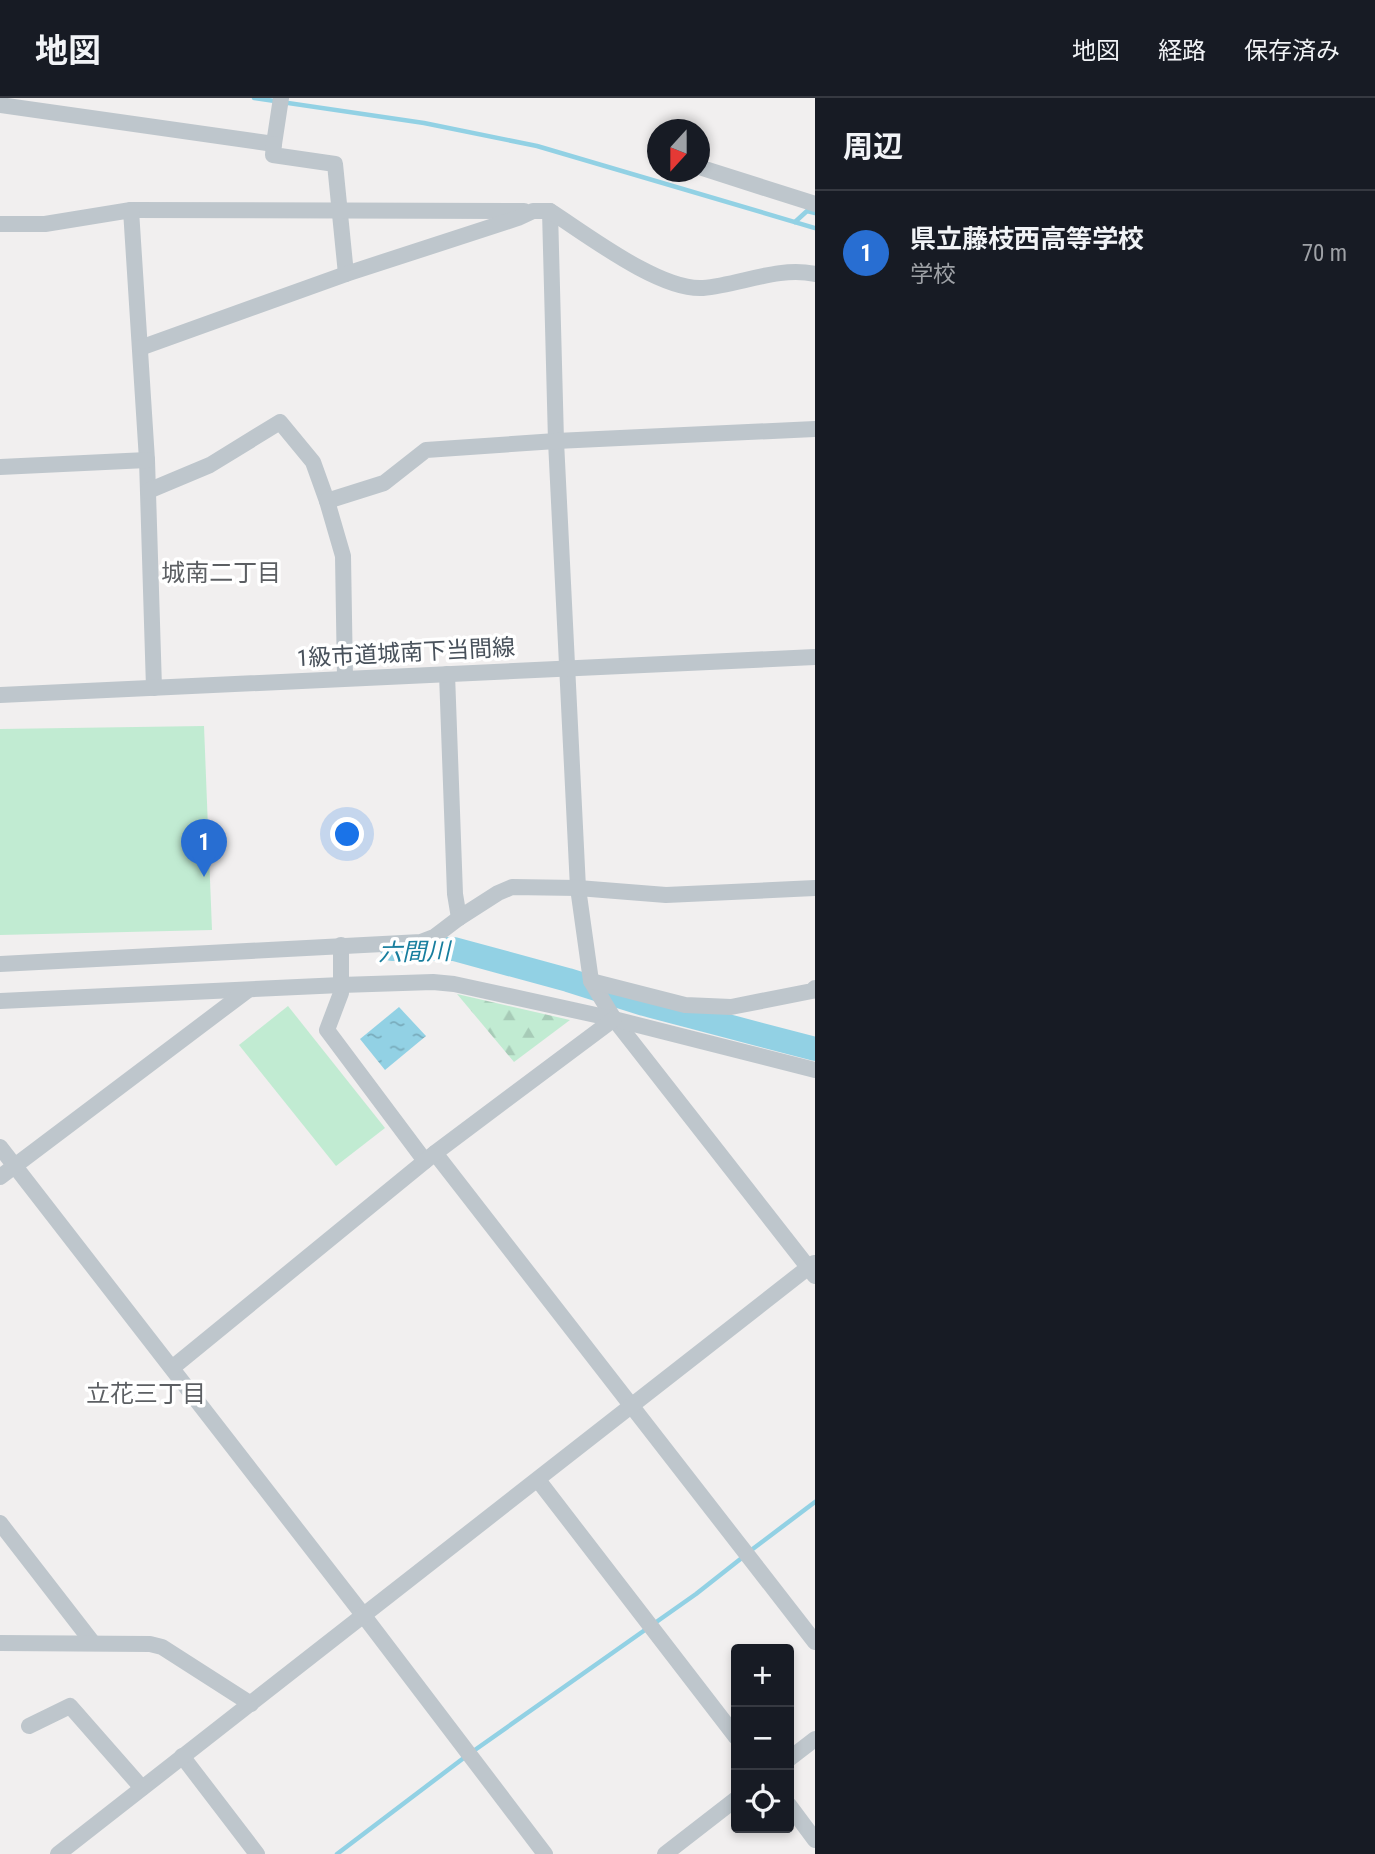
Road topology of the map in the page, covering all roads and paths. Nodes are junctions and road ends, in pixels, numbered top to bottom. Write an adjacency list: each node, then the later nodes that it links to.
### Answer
1 (281, 98): 3 (street)
2 (0, 105): 3 (street)
3 (274, 144): 6 (street)
4 (710, 171): 5 (street)
5 (815, 204)
6 (340, 209): 7 (street); 8 (street); 10 (street)
7 (131, 210): 9 (street); 12 (street)
8 (541, 211): 10 (street); 11 (street); 14 (street)
9 (0, 224)
10 (346, 274): 12 (street)
11 (815, 274)
12 (140, 348): 15 (street)
13 (815, 429): 14 (street)
14 (556, 441): 18 (street); 20 (street)
15 (147, 460): 16 (street); 17 (street)
16 (0, 467)
17 (148, 491): 18 (street); 23 (street)
18 (327, 501): 22 (street)
19 (815, 657): 20 (street, 1級市道城南下当間線)
20 (568, 668): 21 (street, 1級市道城南下当間線); 25 (street)
21 (447, 674): 22 (street, 1級市道城南下当間線); 27 (street)
22 (345, 678): 23 (street, 1級市道城南下当間線)
23 (154, 688): 24 (street, 1級市道城南下当間線)
24 (0, 695)
25 (578, 888): 26 (street); 27 (street); 30 (street)
26 (815, 888)
27 (459, 918): 28 (street)
28 (341, 945): 29 (street); 31 (street)
29 (0, 964)
30 (591, 981): 32 (street); 35 (street)
31 (341, 985): 33 (street); 35 (street); 38 (street)
32 (815, 988)
33 (248, 990): 34 (street); 39 (street)
34 (0, 1001)
35 (614, 1019): 36 (street); 38 (street); 41 (street)
36 (815, 1070)
37 (0, 1147): 39 (street)
38 (430, 1157): 42 (street); 43 (street)
39 (15, 1166): 40 (street); 42 (street)
40 (0, 1177)
41 (813, 1269): 43 (street)
42 (172, 1368): 46 (street)
43 (630, 1406): 44 (street); 47 (street)
44 (538, 1480): 46 (street); 52 (street)
45 (0, 1524): 49 (street)
46 (364, 1616): 50 (street); 62 (street)
47 (815, 1642)
48 (0, 1643): 49 (street)
49 (93, 1643): 50 (street)
50 (251, 1704): 55 (street)
51 (29, 1726): 56 (street)
52 (731, 1731)
53 (815, 1739): 54 (street)
54 (794, 1755)
55 (182, 1756): 56 (street); 61 (street)
56 (142, 1788): 60 (street)
57 (731, 1804): 63 (street)
58 (794, 1812): 59 (street)
59 (815, 1840)
60 (58, 1854)
61 (257, 1854)
62 (545, 1854)
63 (665, 1854)

